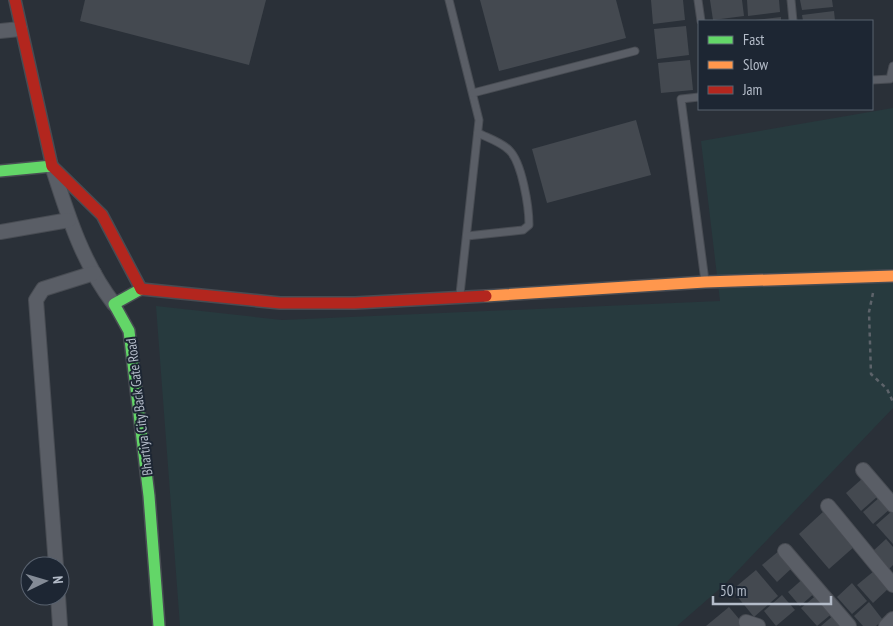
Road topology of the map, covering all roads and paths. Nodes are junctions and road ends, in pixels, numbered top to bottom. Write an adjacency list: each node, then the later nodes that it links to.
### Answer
1 (15, 0): 7 (street, Bhartiya City Back Gate Road)
2 (449, 0): 12 (lane)
3 (698, 0): 5 (lane)
4 (791, 0): 6 (lane)
5 (701, 20)
6 (793, 20)
7 (20, 29): 8 (street); 15 (street, Bhartiya City Back Gate Road)
8 (0, 31)
9 (636, 51): 12 (lane)
10 (893, 66): 11 (lane)
11 (873, 80)
12 (473, 93): 14 (lane)
13 (698, 97): 23 (lane)
14 (478, 133): 19 (lane); 19 (lane)
15 (52, 166): 16 (street); 17 (street, Bhartiya City Back Gate Road); 24 (street)
16 (0, 171)
17 (70, 220): 18 (street); 20 (street, Bhartiya City Back Gate Road)
18 (0, 232)
19 (467, 236): 25 (lane)
20 (94, 273): 26 (street, Bhartiya City Back Gate Road); 32 (street)
21 (893, 276): 22 (street)
22 (876, 277): 23 (street); 27 (path)
23 (705, 282): 25 (street)
24 (140, 289): 25 (street); 26 (street)
25 (460, 297)
26 (114, 304): 37 (street, Bhartiya City Back Gate Road)
27 (893, 402)
28 (863, 470): 29 (street)
29 (893, 505)
30 (828, 506): 33 (street)
31 (784, 551): 38 (street)
32 (55, 556)
33 (893, 585)
34 (59, 606): 36 (street)
35 (893, 619): 39 (street)
36 (60, 626)
37 (159, 626)
38 (849, 626)
39 (886, 626)

